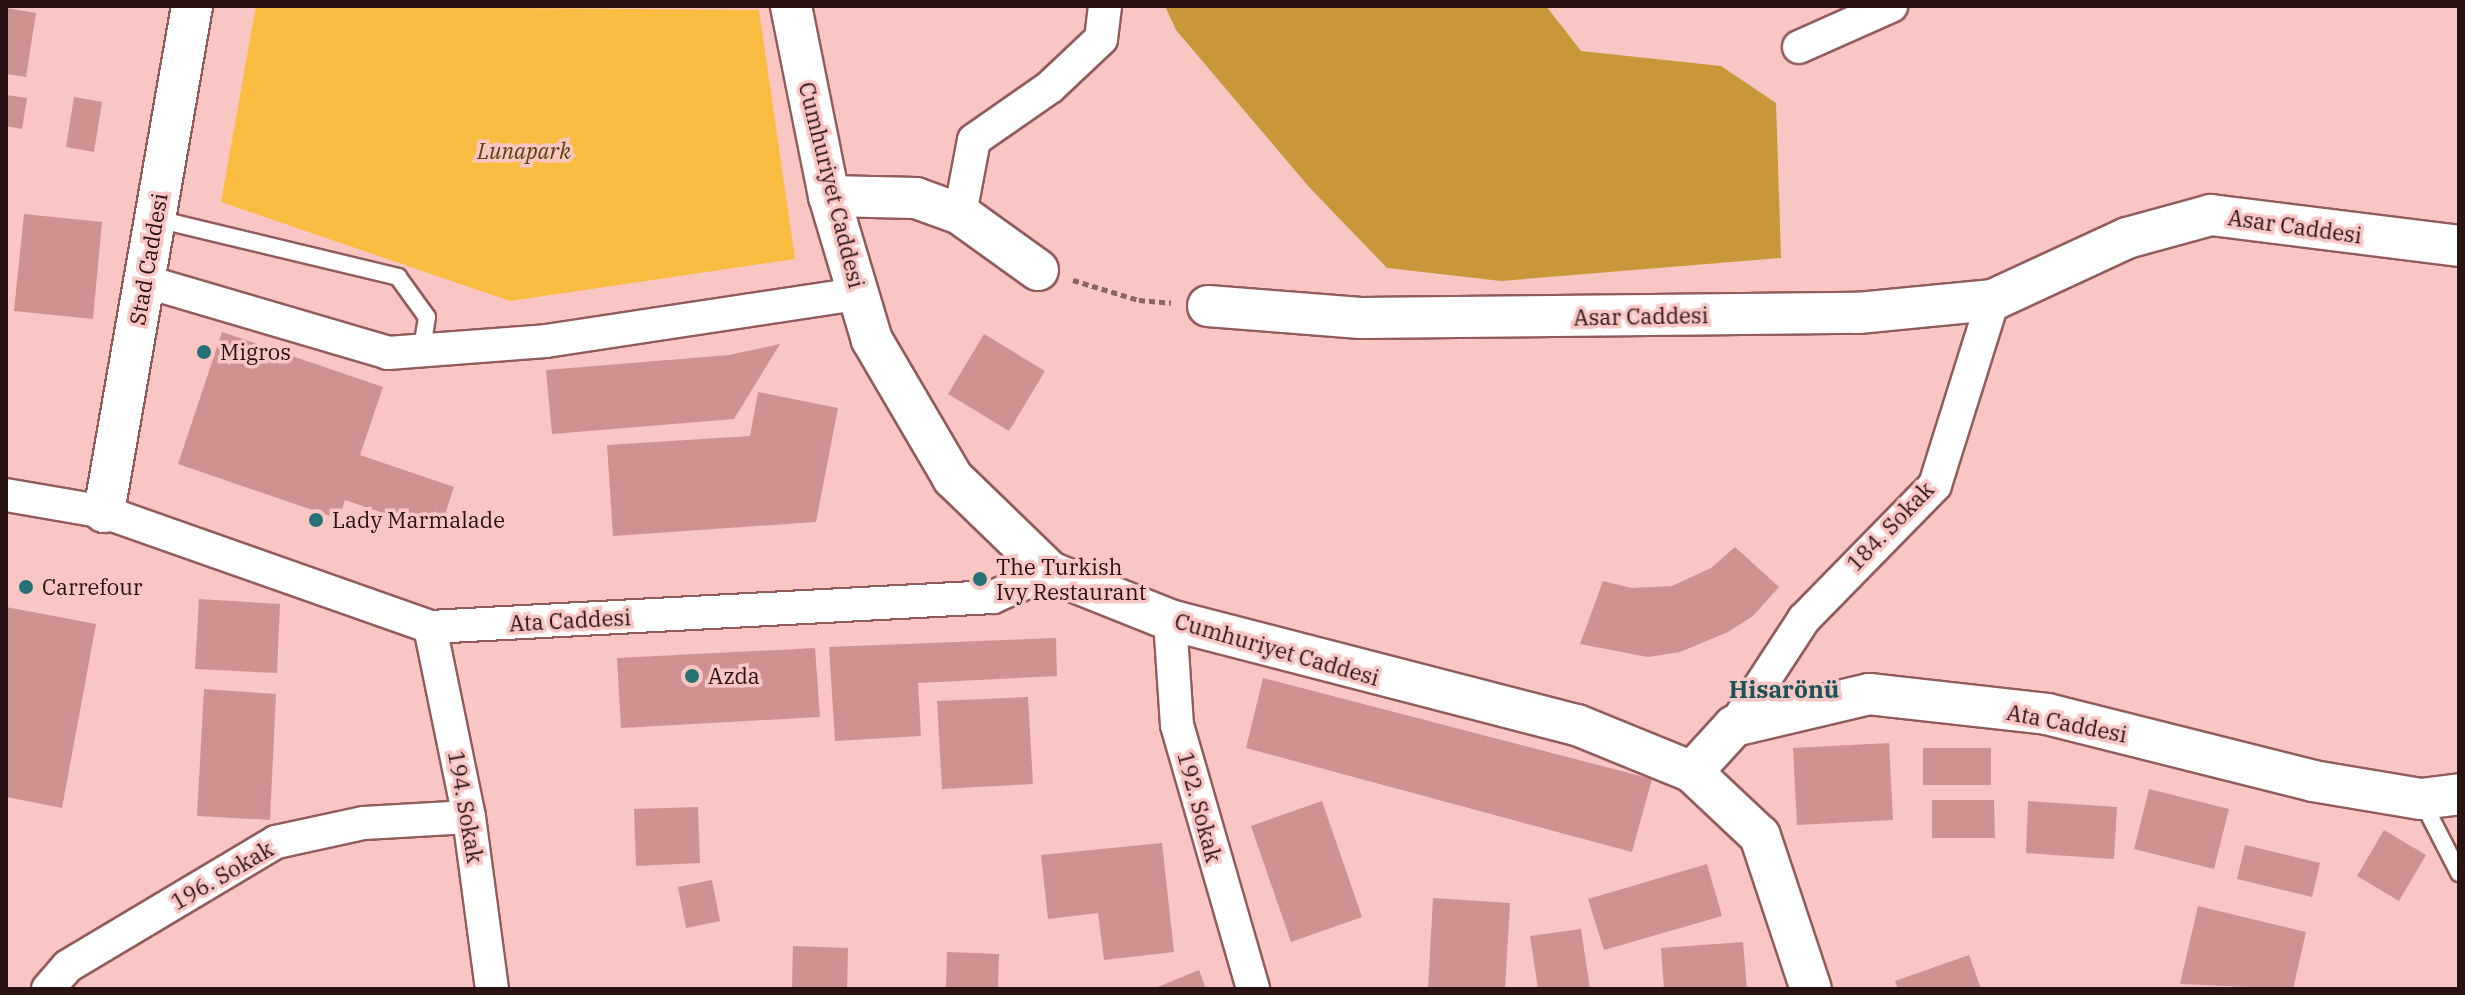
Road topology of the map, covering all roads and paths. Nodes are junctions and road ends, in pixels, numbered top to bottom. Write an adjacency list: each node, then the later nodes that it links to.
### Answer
1 (192, 6): 8 (street, Stad Caddesi)
2 (791, 6): 6 (street, Cumhuriyet Caddesi)
3 (1105, 6): 7 (street)
4 (1891, 6): 5 (street)
5 (1799, 47)
6 (829, 196): 7 (street); 12 (street, Cumhuriyet Caddesi)
7 (960, 214): 10 (street)
8 (155, 219): 11 (street, Stad Caddesi); 15 (lane)
9 (2459, 246): 13 (street, Asar Caddesi)
10 (1038, 270): 14 (path)
11 (144, 281): 15 (street); 17 (street, Stad Caddesi)
12 (858, 294): 15 (street); 18 (street, Cumhuriyet Caddesi)
13 (1993, 300): 14 (street, Asar Caddesi); 21 (street, 184. Sokak)
14 (1208, 306)
15 (422, 350)
16 (6, 495): 17 (street, Ata Caddesi)
17 (104, 512): 20 (street, Ata Caddesi)
18 (1050, 572): 19 (street, Cumhuriyet Caddesi); 20 (street, Ata Caddesi)
19 (1170, 620): 22 (street, Cumhuriyet Caddesi); 28 (street, 192. Sokak)
20 (430, 627): 24 (street, 194. Sokak)
21 (1734, 726): 22 (street); 23 (street, Ata Caddesi)
22 (1692, 772): 29 (street, Cumhuriyet Caddesi)
23 (2440, 797): 25 (lane)
24 (469, 817): 26 (street, 196. Sokak); 27 (street, 194. Sokak)
25 (2459, 873)
26 (48, 989)
27 (492, 989)
28 (1253, 989)
29 (1811, 989)

